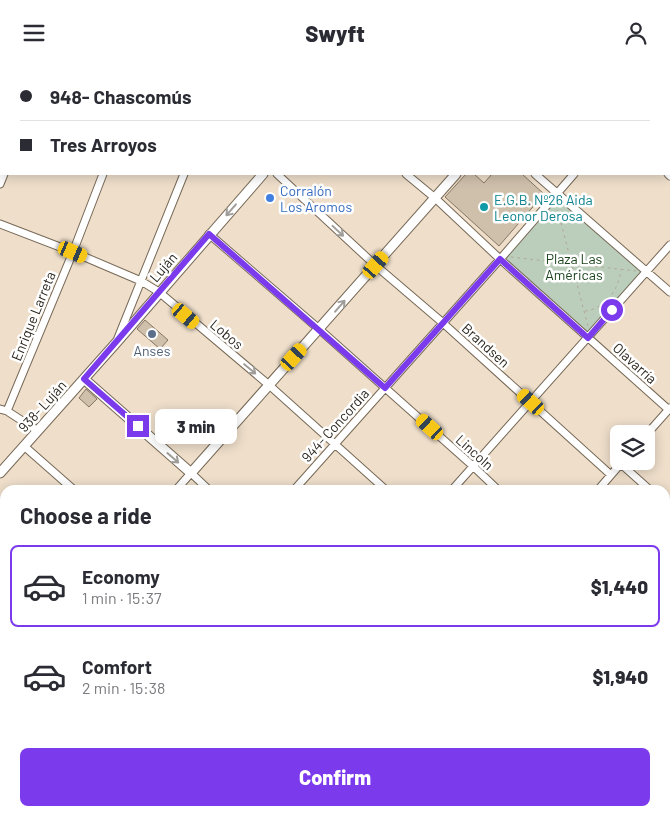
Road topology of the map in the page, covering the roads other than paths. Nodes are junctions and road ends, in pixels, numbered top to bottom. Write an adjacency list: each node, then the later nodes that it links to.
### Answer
1 (104, 175): 14 (street, Enrique Larreta)
2 (184, 175): 18 (street)
3 (262, 175): 12 (main road, Luján, one-way to 12)
4 (278, 175): 16 (street, Brandsen, one-way to 16)
5 (407, 175): 10 (street, Olavarría)
6 (455, 175): 10 (main road)
7 (536, 175): 9 (street)
8 (573, 175): 9 (street, 944- Concordia)
9 (555, 195): 15 (street, 944- Concordia); 17 (street)
10 (435, 198): 15 (street, Olavarría); 16 (main road)
11 (0, 224): 14 (street, Lobos)
12 (209, 234): 19 (main road, Luján); 22 (street, Lincoln)
13 (670, 245): 17 (street)
14 (73, 252): 18 (street, Lobos); 31 (street, Enrique Larreta)
15 (501, 258): 21 (street, 944- Concordia); 23 (street, Olavarría)
16 (376, 265): 21 (street, Brandsen); 22 (main road, one-way to 16)
17 (646, 272): 20 (street); 23 (street)
18 (141, 281): 19 (street, Lobos); 24 (street)
19 (159, 292): 24 (main road, Luján); 26 (street, Lobos, one-way to 26)
20 (670, 293)
21 (443, 323): 27 (street, 944- Concordia); 28 (street, Brandsen)
22 (319, 329): 26 (main road); 27 (street, Lincoln)
23 (589, 336): 28 (street); 30 (street, Olavarría)
24 (116, 343): 25 (main road, Luján)
25 (84, 379): 33 (main road, 938- Luján); 40 (main road, one-way to 40)
26 (269, 385): 34 (street, Lobos); 40 (main road)
27 (385, 388): 34 (street, 944- Concordia); 36 (street, Lincoln)
28 (531, 402): 36 (street); 41 (street, Brandsen)
29 (0, 409): 31 (street)
30 (669, 409): 32 (street)
31 (8, 411): 33 (street)
32 (655, 425)
33 (38, 431): 35 (main road, 938- Luján)
34 (335, 444): 45 (street, 944- Concordia); 46 (street, Lobos)
35 (24, 446): 39 (main road, 938- Luján); 42 (street)
36 (474, 467): 47 (street); 48 (street, Lincoln)
37 (615, 470): 41 (street)
38 (630, 470): 50 (street)
39 (0, 473)
40 (191, 473): 43 (street); 44 (street)
41 (611, 475): 49 (street)
42 (68, 485)
43 (180, 485)
44 (204, 485)
45 (298, 485)
46 (380, 485)
47 (457, 485)
48 (493, 485)
49 (602, 485)
50 (645, 485)

